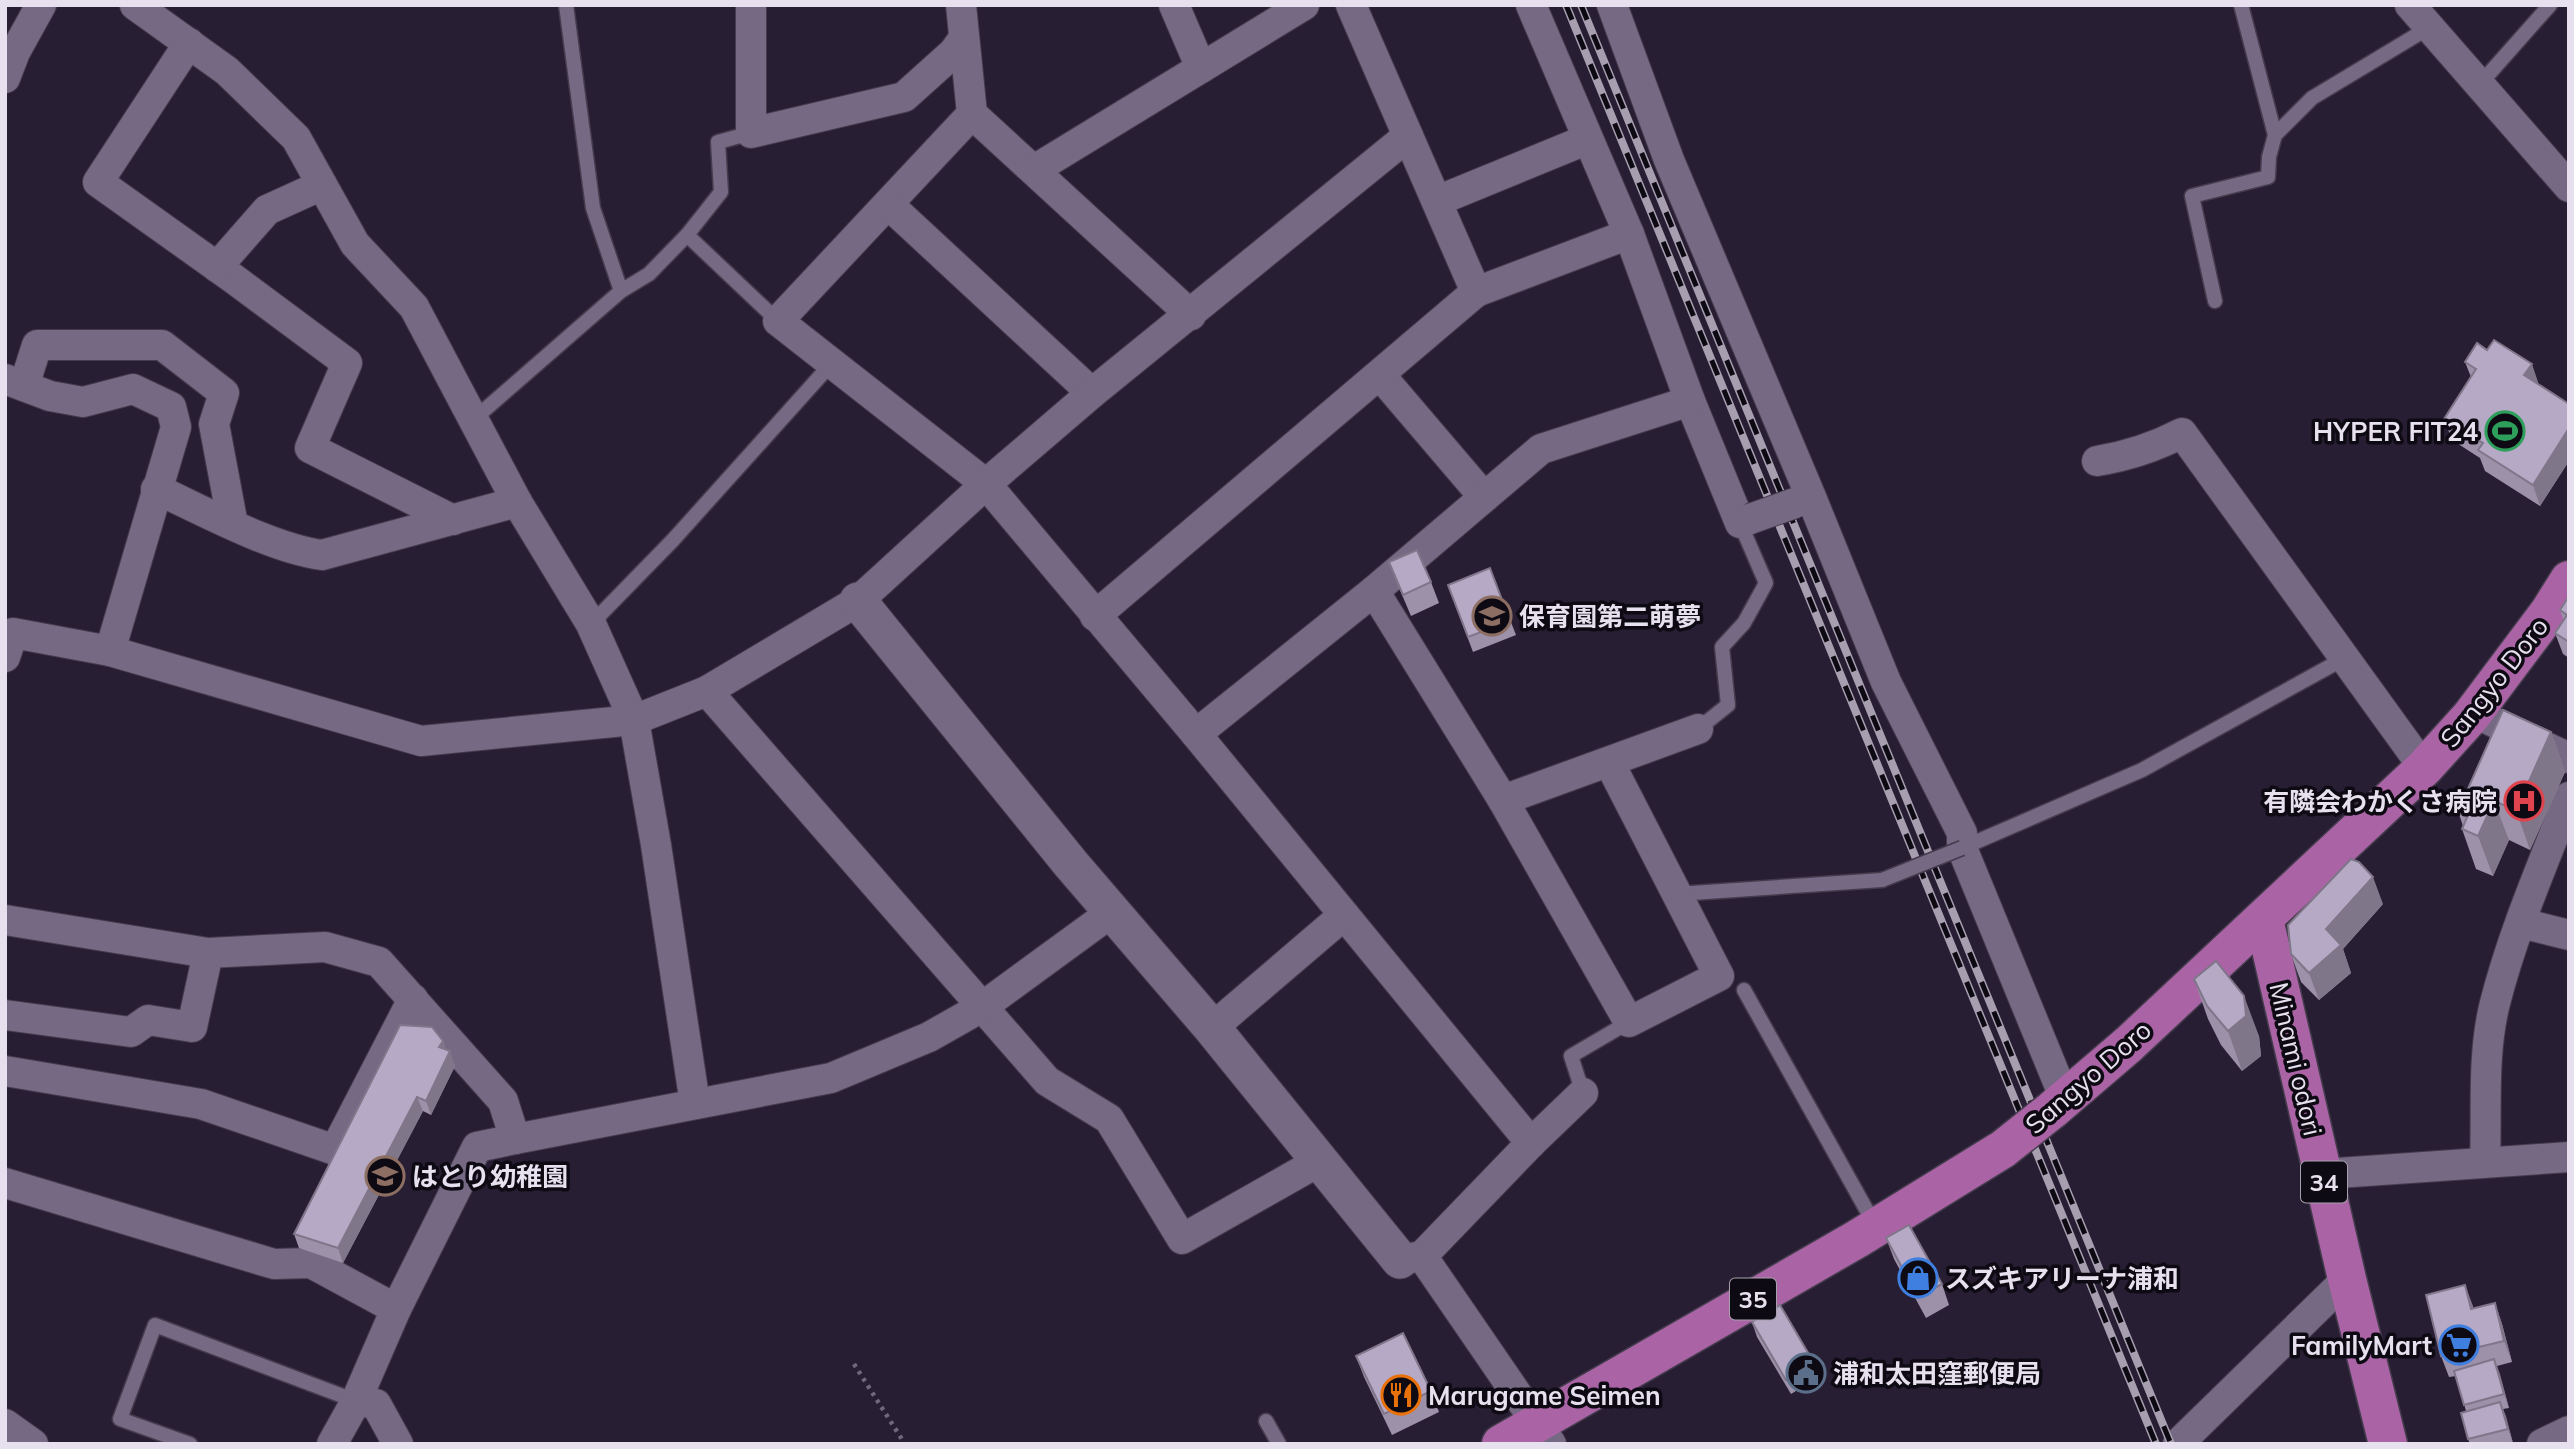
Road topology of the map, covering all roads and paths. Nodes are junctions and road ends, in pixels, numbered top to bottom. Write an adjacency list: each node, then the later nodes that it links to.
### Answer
1 (41, 5): 17 (street)
2 (135, 5): 15 (street)
3 (566, 5): 32 (lane)
4 (751, 5): 20 (street)
5 (961, 5): 14 (street)
6 (1174, 5): 16 (street)
7 (1304, 5): 16 (street)
8 (1351, 5): 22 (street)
9 (1531, 5): 23 (street)
10 (1612, 5): 47 (street)
11 (2241, 5): 21 (lane)
12 (2550, 5): 18 (lane)
13 (2420, 16): 18 (street); 21 (lane)
14 (964, 38): 19 (street); 20 (street)
15 (188, 44): 25 (street); 31 (street)
16 (1201, 68): 24 (street)
17 (5, 78)
18 (2480, 84): 26 (street)
19 (972, 114): 24 (street); 28 (street)
20 (751, 132): 30 (lane)
21 (2275, 135): 34 (lane)
22 (1408, 136): 27 (street); 35 (street)
23 (1588, 139): 27 (street); 29 (street)
24 (1034, 170): 35 (street)
25 (322, 185): 31 (street); 42 (street)
26 (2569, 187)
27 (1437, 201): 33 (street)
28 (888, 204): 36 (street); 40 (street)
29 (1629, 234): 33 (street); 41 (street)
30 (687, 235): 32 (lane); 36 (lane)
31 (217, 267): 49 (street)
32 (621, 291): 42 (lane)
33 (1475, 292): 38 (street)
34 (2216, 301)
35 (1191, 315): 40 (street)
36 (778, 321): 37 (street)
37 (832, 363): 44 (street); 56 (lane)
38 (1380, 375): 46 (street); 55 (street)
39 (15, 383): 45 (street); 51 (street)
40 (1092, 394): 44 (street)
41 (1690, 401): 46 (street); 50 (street)
42 (473, 420): 48 (street)
43 (2097, 461): 59 (street)
44 (986, 484): 54 (street); 55 (street)
45 (156, 489): 51 (street); 57 (street)
46 (1484, 497): 53 (street)
47 (1803, 500): 50 (street, bridge); 70 (street)
48 (516, 502): 49 (street); 56 (street)
49 (453, 520): 51 (street)
50 (1745, 521): 63 (lane)
51 (233, 525)
52 (2569, 580): 61 (main road, Sangyo Doro)
53 (1374, 591): 64 (street); 69 (street)
54 (858, 601): 60 (street); 72 (street)
55 (1095, 616): 64 (street)
56 (591, 624): 62 (street)
57 (110, 651): 58 (street); 62 (street)
58 (5, 657)
59 (2345, 658): 67 (street); 70 (lane)
60 (708, 691): 62 (street); 81 (street)
61 (2473, 712): 65 (street); 67 (main road, Sangyo Doro)
62 (634, 720): 87 (street)
63 (1698, 729): 66 (street)
64 (1196, 734): 73 (street)
65 (2569, 758)
66 (1609, 762): 69 (street); 71 (street)
67 (2424, 768): 74 (main road, Sangyo Doro)
68 (2569, 797): 76 (street)
69 (1503, 800): 83 (street)
70 (1962, 848): 71 (lane, bridge); 88 (street)
71 (1677, 894): 83 (street)
72 (1112, 912): 81 (street); 84 (street)
73 (1344, 915): 84 (street); 90 (street)
74 (2264, 919): 88 (main road, Sangyo Doro / 35); 94 (main road, Minami odori / 34)
75 (5, 920): 78 (street)
76 (2521, 923): 77 (street); 93 (street)
77 (2569, 935)
78 (208, 953): 80 (street); 82 (street)
79 (1744, 990): 96 (lane)
80 (414, 999): 85 (street); 89 (street)
81 (982, 1007): 87 (street); 92 (street)
82 (5, 1015)
83 (1629, 1022): 86 (lane)
84 (1212, 1028): 92 (street)
85 (5, 1071)
86 (1583, 1093): 90 (street)
87 (695, 1104): 89 (street)
88 (2058, 1104): 96 (main road, Sangyo Doro / 35, bridge)
89 (515, 1139): 99 (street)
90 (1531, 1143): 97 (street)
91 (2569, 1157): 93 (street)
92 (1318, 1162): 97 (street)
93 (2485, 1162): 94 (street)
94 (2323, 1174): 98 (main road, Minami odori / 34)
95 (7, 1191): 99 (street)
96 (1876, 1227): 105 (main road, Sangyo Doro / 35)
97 (1411, 1258): 105 (street)
98 (2347, 1279): 106 (street); 114 (main road, Minami odori / 34)
99 (396, 1309): 101 (street)
100 (854, 1364): 111 (path)
101 (356, 1401): 108 (lane); 109 (street); 110 (street)
102 (1266, 1421): 112 (lane)
103 (5, 1424): 107 (street)
104 (2569, 1431): 115 (street)
105 (1544, 1434): 113 (main road, Sangyo Doro / 35)
106 (2185, 1438)
107 (33, 1444)
108 (190, 1444)
109 (331, 1444)
110 (398, 1444)
111 (905, 1444)
112 (1279, 1444)
113 (1501, 1444)
114 (2388, 1444)
115 (2542, 1444)

